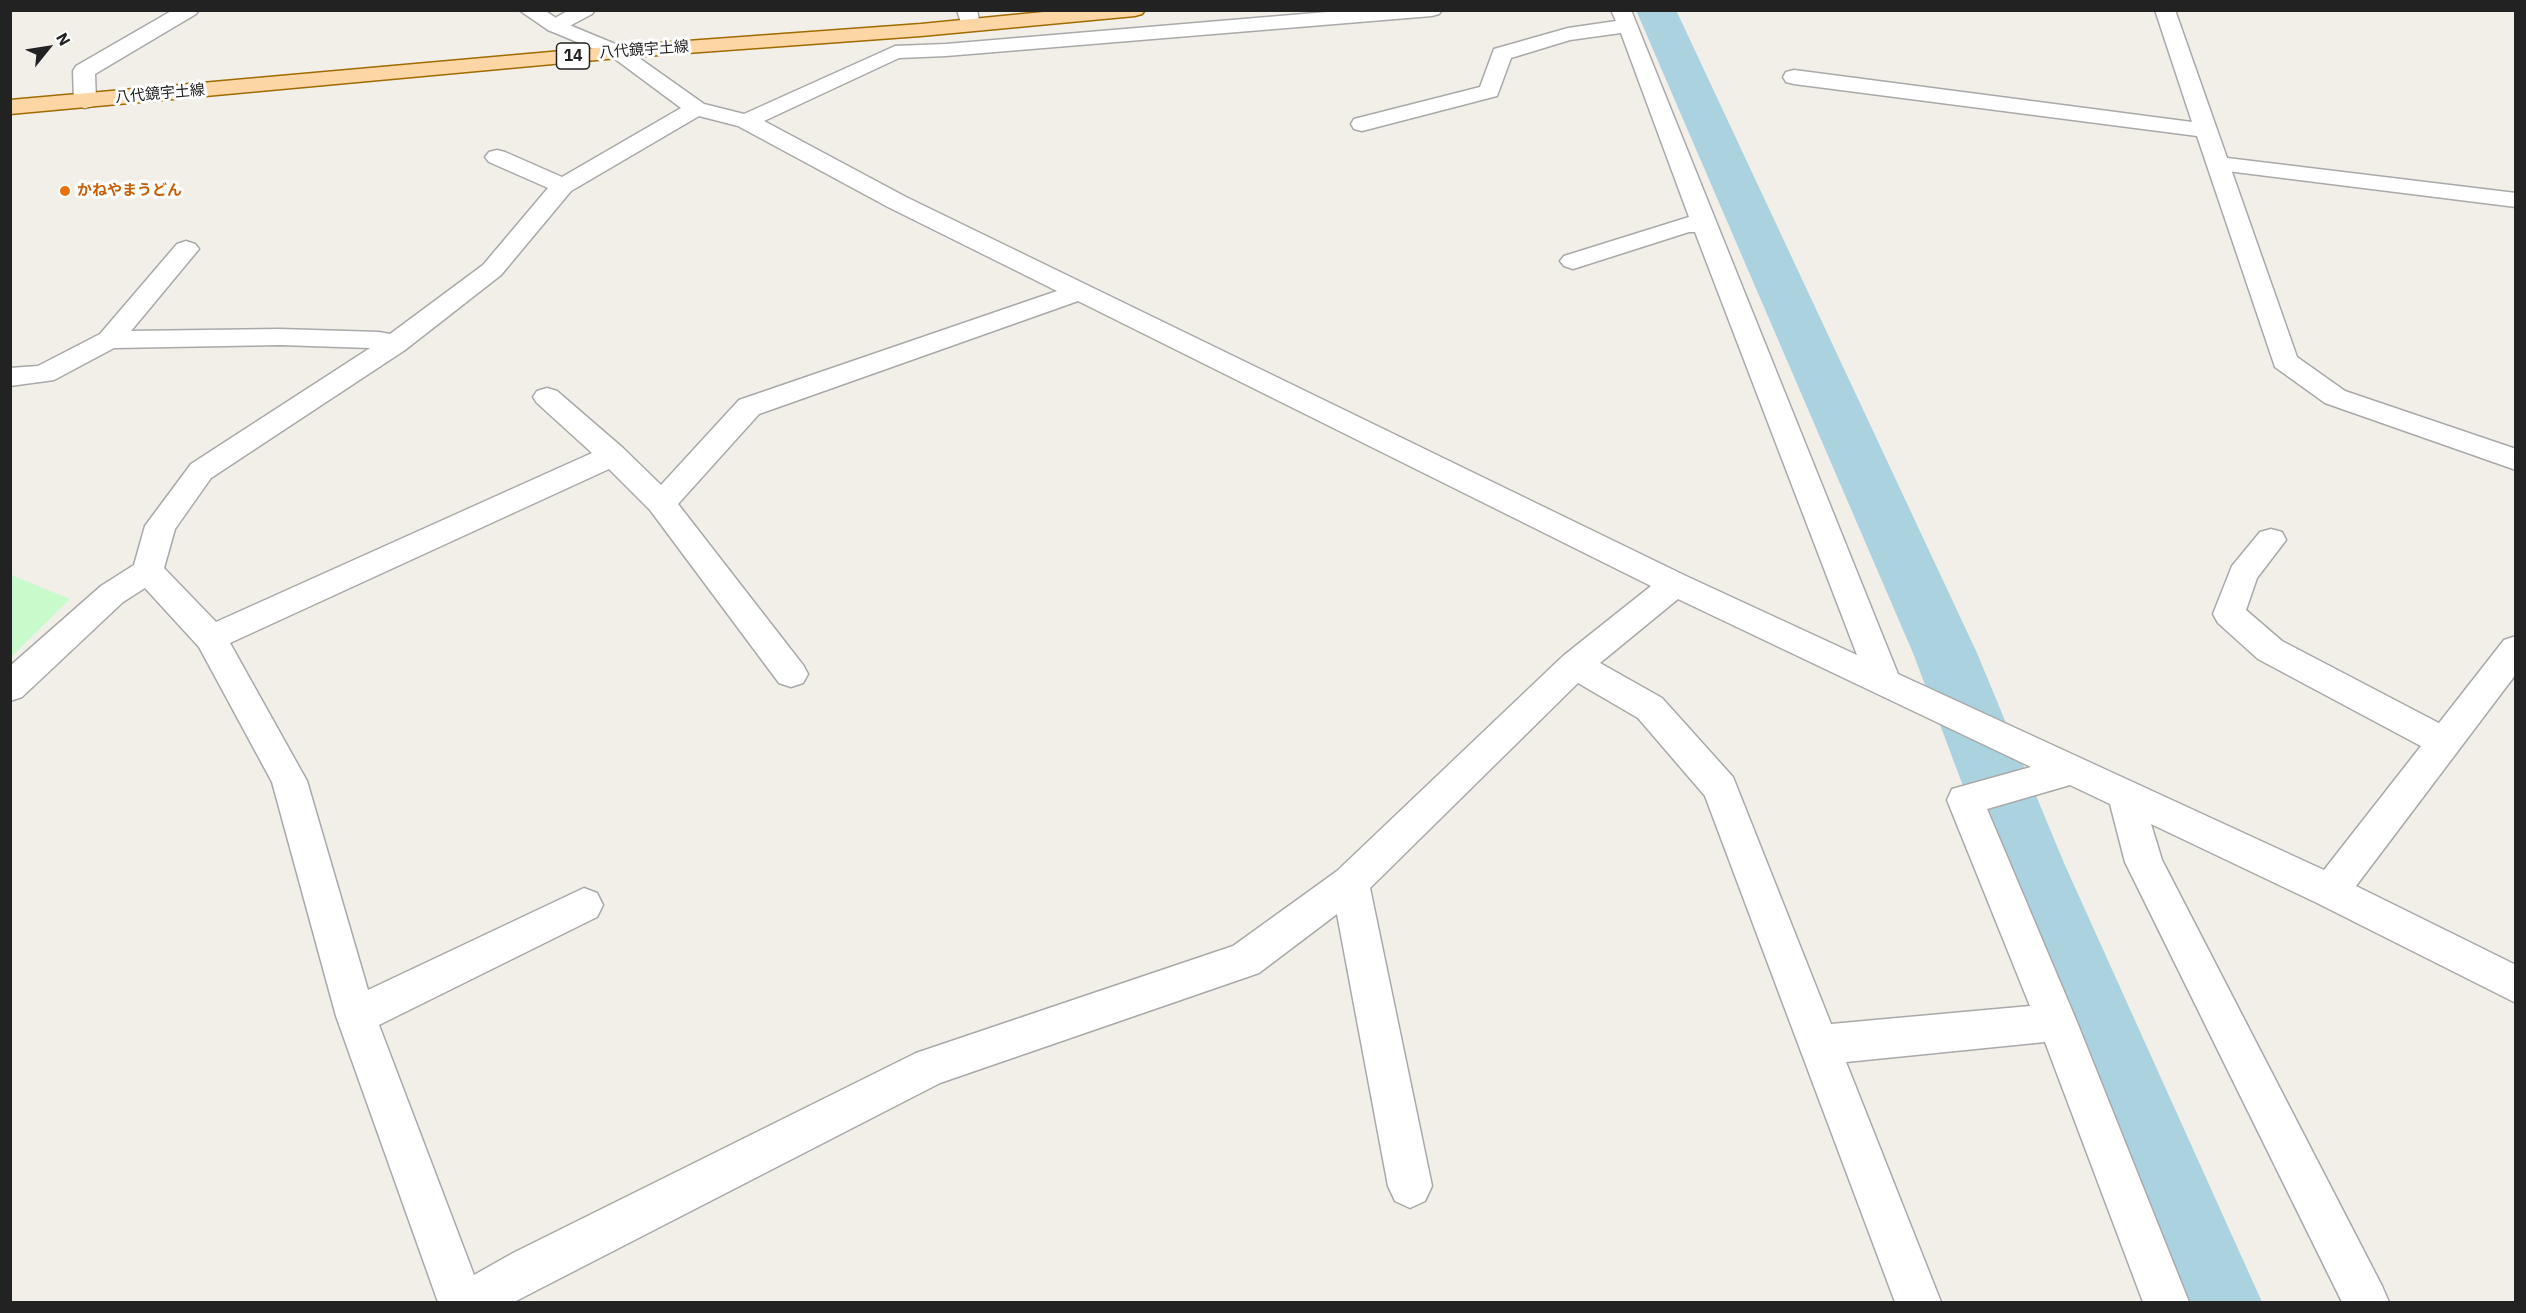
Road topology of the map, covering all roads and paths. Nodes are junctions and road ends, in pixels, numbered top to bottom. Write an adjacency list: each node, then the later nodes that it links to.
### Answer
1 (189, 10): 14 (street)
2 (529, 10): 9 (street)
3 (585, 10): 9 (street)
4 (1135, 10): 7 (main road, 八代鏡宇土線 / 14)
5 (1432, 10): 11 (street)
6 (2165, 10): 19 (street)
7 (969, 18): 10 (main road, 八代鏡宇土線 / 14)
8 (1625, 18): 18 (street); 24 (street)
9 (555, 26): 12 (street)
10 (948, 27): 11 (street); 12 (main road, 八代鏡宇土線 / 14)
11 (946, 50): 17 (street)
12 (618, 52): 14 (main road, 八代鏡宇土線 / 14); 16 (street)
13 (1794, 77): 19 (street)
14 (85, 101): 15 (main road, 八代鏡宇土線 / 14)
15 (10, 107)
16 (696, 109): 17 (street); 22 (street)
17 (746, 121): 27 (street)
18 (1362, 124)
19 (2208, 131): 21 (street)
20 (496, 157): 22 (street)
21 (2219, 164): 23 (street); 33 (street)
22 (563, 186): 29 (street)
23 (2516, 200)
24 (1705, 226): 26 (street); 42 (street)
25 (186, 249): 28 (street)
26 (1573, 261)
27 (1081, 291): 34 (street); 37 (street)
28 (109, 340): 29 (street); 30 (street)
29 (395, 344): 36 (street)
30 (10, 377)
31 (547, 398): 32 (street)
32 (614, 454): 34 (street); 38 (street)
33 (2516, 460)
34 (661, 502): 41 (street)
35 (2271, 540): 44 (street)
36 (148, 572): 38 (street); 43 (street)
37 (1675, 584): 40 (street); 42 (street)
38 (211, 638): 51 (street)
39 (2516, 649): 44 (street)
40 (1575, 665): 47 (street); 53 (street)
41 (791, 674)
42 (1887, 684): 45 (street)
43 (10, 688)
44 (2444, 742): 48 (street)
45 (2070, 770): 46 (street); 52 (street)
46 (2125, 795): 48 (street); 59 (street)
47 (1350, 883): 54 (street); 56 (street)
48 (2330, 891): 50 (street)
49 (584, 905): 51 (street)
50 (2516, 985)
51 (356, 1016): 55 (street)
52 (2057, 1022): 53 (street); 58 (street)
53 (1819, 1045): 57 (street)
54 (1410, 1186)
55 (461, 1302)
56 (470, 1302)
57 (1918, 1302)
58 (2166, 1302)
59 (2366, 1302)

